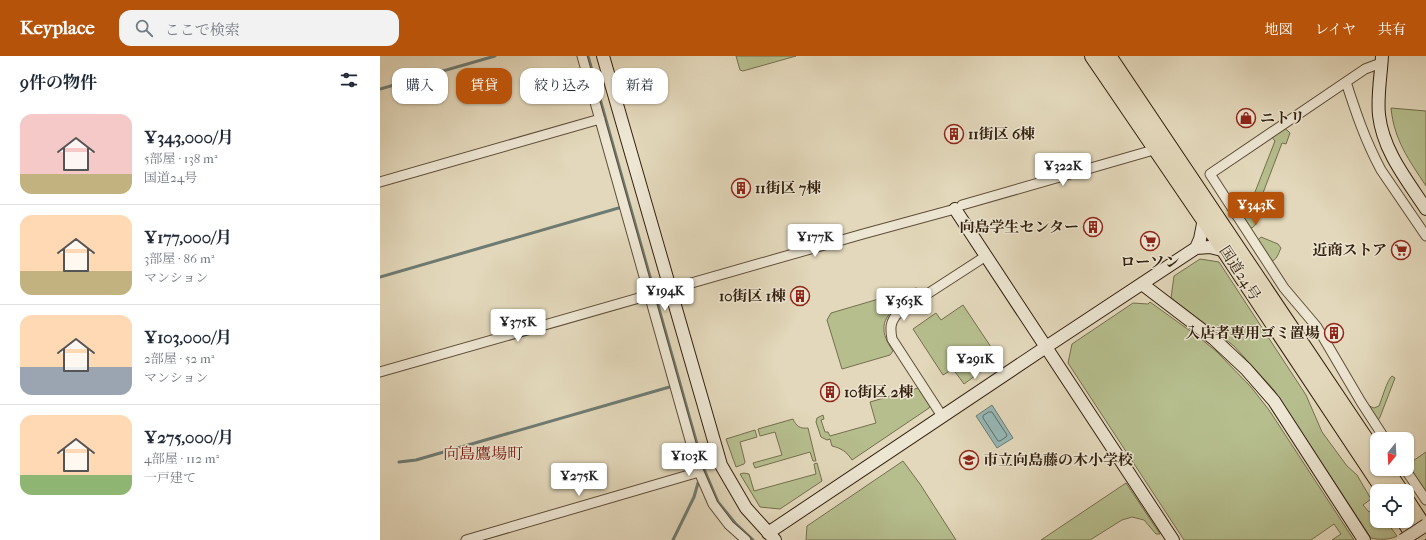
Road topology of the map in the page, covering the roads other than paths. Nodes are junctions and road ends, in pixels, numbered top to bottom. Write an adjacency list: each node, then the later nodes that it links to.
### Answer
1 (582, 56): 7 (street)
2 (602, 56): 18 (street)
3 (1093, 56): 8 (highway, 国道24号)
4 (1108, 56): 24 (highway, 国道24号)
5 (1381, 59): 6 (street); 11 (street)
6 (1346, 82): 13 (street); 23 (street)
7 (600, 119): 9 (street); 19 (street)
8 (1157, 148): 10 (street); 12 (highway, 国道24号)
9 (380, 182)
10 (958, 207): 16 (street); 18 (street)
11 (1426, 209)
12 (1204, 218): 14 (street); 15 (highway, 国道24号)
13 (1425, 233)
14 (1196, 248): 15 (street); 17 (street)
15 (1226, 251): 27 (highway, 国道24号)
16 (986, 256): 20 (street); 22 (street)
17 (1142, 284): 20 (street); 37 (street)
18 (671, 289): 19 (street); 33 (street)
19 (654, 293): 21 (street); 25 (street)
20 (1046, 347): 22 (street); 36 (street)
21 (380, 372)
22 (942, 416): 33 (street)
23 (1380, 432)
24 (1370, 447)
25 (699, 472): 34 (street); 35 (street)
26 (1410, 476): 28 (street)
27 (1380, 484)
28 (1426, 500)
29 (1414, 513): 32 (highway)
30 (1426, 525): 38 (street, bridge)
31 (1409, 528): 39 (highway)
32 (1426, 531)
33 (772, 537)
34 (466, 540)
35 (746, 540)
36 (1174, 540)
37 (1364, 540)
38 (1403, 540)
39 (1417, 540)

